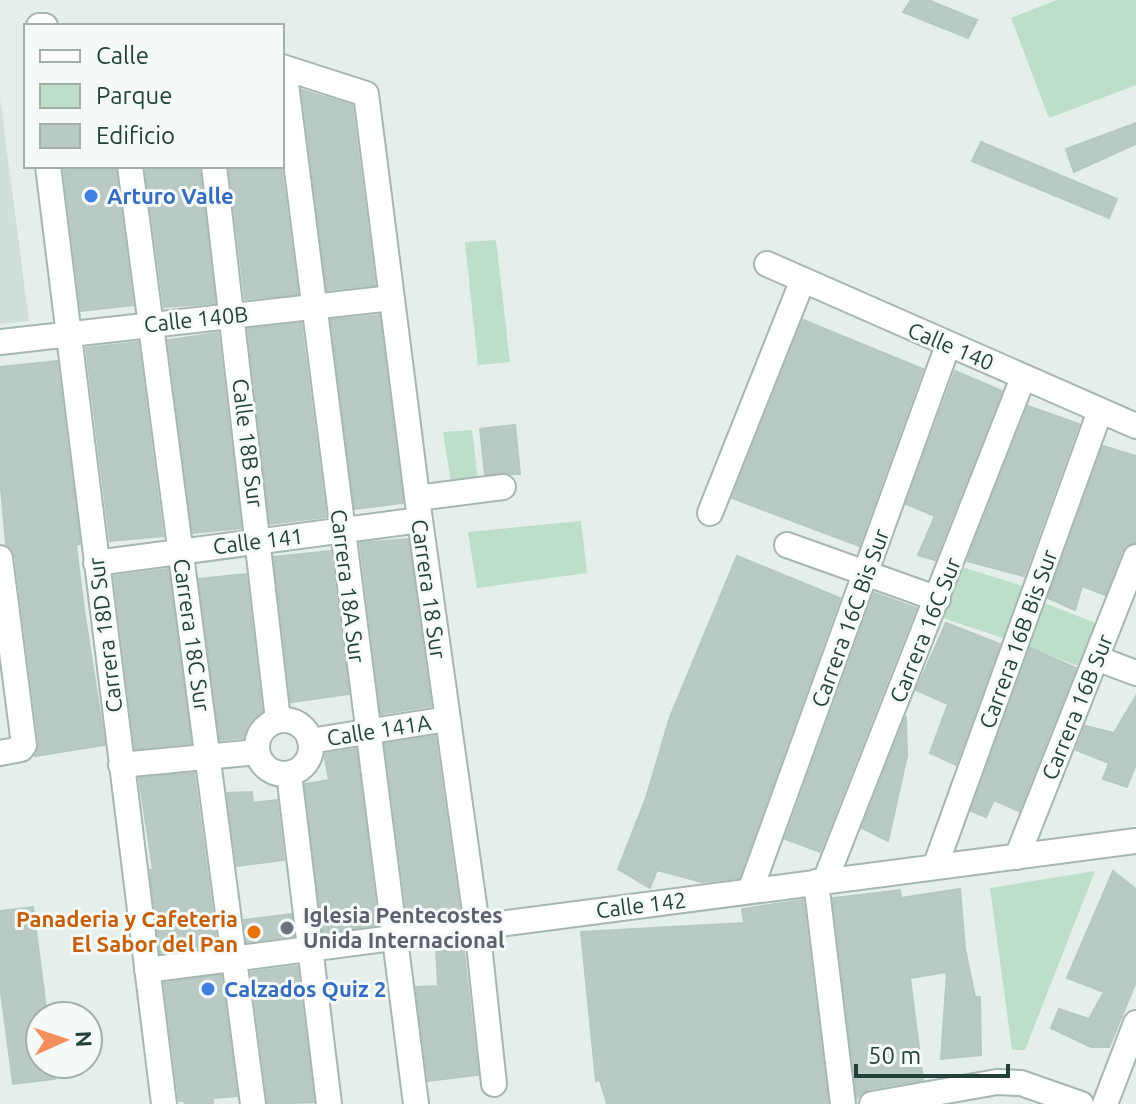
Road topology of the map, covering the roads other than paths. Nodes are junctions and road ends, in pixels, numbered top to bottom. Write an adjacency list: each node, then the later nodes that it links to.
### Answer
1 (284, 67): 8 (street, Carrera 18 Sur)
2 (284, 75): 9 (street, Carrera 18A Sur)
3 (48, 168): 12 (street, Carrera 18D Sur)
4 (130, 168): 11 (street, Carrera 18C Sur)
5 (214, 168): 10 (street, Calle 18B Sur)
6 (767, 264): 7 (street, Calle 140)
7 (802, 282): 14 (street, Calle 140); 20 (street)
8 (392, 298): 9 (street, Calle 140B); 19 (street, Carrera 18 Sur)
9 (313, 306): 10 (street, Calle 140B); 21 (street, Carrera 18A Sur)
10 (232, 314): 11 (street, Calle 140B); 22 (street, Calle 18B Sur)
11 (151, 323): 12 (street, Calle 140B); 24 (street, Carrera 18C Sur)
12 (68, 334): 13 (street, Calle 140B); 27 (street, Carrera 18D Sur)
13 (0, 342)
14 (948, 345): 15 (street, Calle 140); 28 (street, Carrera 16C Bis Sur)
15 (1023, 378): 16 (street, Calle 140); 29 (street, Carrera 16C Sur)
16 (1100, 411): 17 (street, Calle 140); 43 (street, Carrera 16B Bis Sur)
17 (1136, 426)
18 (503, 487): 19 (street, Calle 141)
19 (418, 509): 21 (street, Calle 141); 32 (street, Carrera 18 Sur)
20 (710, 513)
21 (341, 530): 22 (street, Calle 141); 34 (street, Carrera 18A Sur)
22 (260, 541): 24 (street, Calle 141); 33 (street, Calle 18B Sur)
23 (787, 545): 28 (street)
24 (180, 551): 27 (street, Calle 141); 38 (street, Carrera 18C Sur)
25 (1136, 557): 30 (street, Carrera 16B Sur)
26 (0, 558): 37 (street)
27 (96, 563): 39 (street, Carrera 18D Sur)
28 (866, 574): 29 (street); 45 (street, Carrera 16C Bis Sur)
29 (938, 599): 44 (street, Carrera 16C Sur)
30 (1096, 658): 31 (street); 42 (street, Carrera 16B Sur)
31 (1136, 673)
32 (447, 719): 34 (street, Calle 141A); 46 (street, Carrera 18 Sur)
33 (278, 720): 35 (street); 36 (street)
34 (366, 732): 35 (street, Calle 141A); 47 (street, Carrera 18A Sur)
35 (310, 741): 40 (street)
36 (257, 752): 38 (street); 40 (street)
37 (0, 753)
38 (209, 758): 39 (street); 49 (street, Carrera 18C Sur)
39 (121, 765): 50 (street, Carrera 18D Sur)
40 (289, 774): 48 (street)
41 (1136, 841): 42 (street, Calle 142)
42 (1017, 857): 43 (street, Calle 142)
43 (935, 867): 44 (street, Calle 142)
44 (821, 882): 45 (street, Calle 142); 58 (street, Carrera 16C Sur)
45 (750, 891): 46 (street, Calle 142)
46 (477, 926): 47 (street, Calle 142); 52 (street, Carrera 18 Sur)
47 (392, 938): 48 (street, Calle 142); 57 (street, Carrera 18A Sur)
48 (308, 949): 49 (street, Calle 142); 56 (street)
49 (233, 959): 50 (street, Calle 142); 55 (street, Carrera 18C Sur)
50 (147, 970): 54 (street, Carrera 18D Sur)
51 (1136, 1023): 61 (street)
52 (494, 1084)
53 (1017, 1094): 59 (street); 60 (street)
54 (164, 1104)
55 (253, 1104)
56 (329, 1104)
57 (416, 1104)
58 (843, 1104)
59 (872, 1104)
60 (1081, 1104)
61 (1105, 1104)

